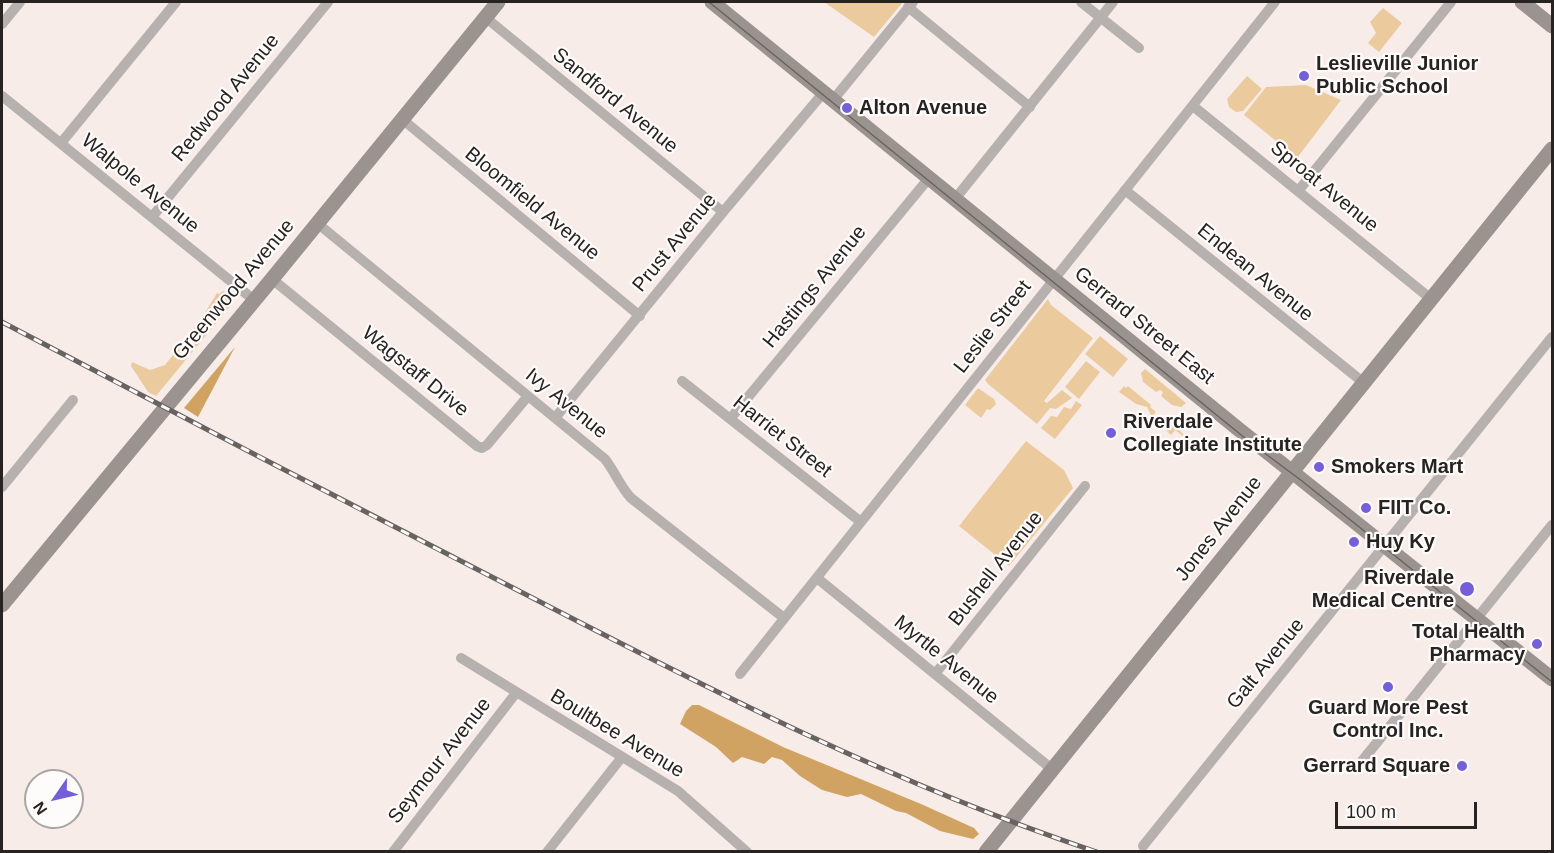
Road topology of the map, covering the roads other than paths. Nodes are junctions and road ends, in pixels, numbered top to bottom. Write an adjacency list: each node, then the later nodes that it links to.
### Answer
1 (20, 2): 14 (street)
2 (176, 2): 22 (street)
3 (328, 2): 29 (street, Redwood Avenue)
4 (498, 2): 12 (street, Greenwood Avenue)
5 (712, 2): 18 (street, Gerrard Street East)
6 (1081, 2): 13 (street)
7 (1113, 2): 13 (street)
8 (1275, 2): 19 (street, Leslie Street)
9 (1451, 2): 26 (street)
10 (1522, 2): 15 (street)
11 (911, 4): 18 (street); 20 (street)
12 (485, 17): 21 (street, Greenwood Avenue); 28 (street, Sandford Avenue)
13 (1100, 17): 16 (street); 20 (street)
14 (2, 24)
15 (1552, 26)
16 (1139, 48)
17 (2, 96): 22 (street, Walpole Avenue)
18 (829, 96): 24 (street, Gerrard Street East); 28 (street, Prust Avenue)
19 (1193, 106): 25 (street, Leslie Street); 26 (street, Sproat Avenue)
20 (1030, 107): 27 (street)
21 (402, 119): 30 (street, Greenwood Avenue); 35 (street, Bloomfield Avenue)
22 (61, 142): 29 (street, Walpole Avenue)
23 (1552, 149): 33 (street, Jones Avenue)
24 (929, 178): 27 (street, Gerrard Street East); 42 (street, Hastings Avenue)
25 (1125, 190): 32 (street, Leslie Street); 38 (street, Endean Avenue)
26 (1299, 190): 33 (street, Sproat Avenue)
27 (955, 199): 32 (street, Gerrard Street East)
28 (723, 212): 35 (street, Prust Avenue)
29 (152, 217): 34 (street, Walpole Avenue)
30 (317, 223): 31 (street, Greenwood Avenue); 39 (street, Ivy Avenue)
31 (272, 279): 34 (street, Greenwood Avenue); 39 (street, Wagstaff Drive)
32 (1053, 280): 43 (street, Gerrard Street East); 46 (street, Leslie Street)
33 (1431, 299): 38 (street, Jones Avenue)
34 (254, 300): 50 (street, Greenwood Avenue)
35 (640, 316): 41 (street, Prust Avenue)
36 (1552, 337): 48 (street, Galt Avenue)
37 (682, 381): 42 (street, Harriet Street)
38 (1364, 383): 43 (street, Jones Avenue)
39 (528, 396): 41 (street, Ivy Avenue)
40 (74, 400): 45 (street)
41 (555, 418): 51 (street, Ivy Avenue)
42 (730, 419): 46 (street, Harriet Street)
43 (1292, 471): 48 (street, Gerrard Street East); 60 (street, Jones Avenue)
44 (1085, 486): 55 (street, Bushell Avenue)
45 (2, 488)
46 (861, 522): 49 (street, Leslie Street)
47 (1552, 525): 52 (street)
48 (1386, 545): 52 (street, Gerrard Street East); 61 (street, Galt Avenue)
49 (817, 578): 51 (street, Leslie Street); 55 (street, Myrtle Avenue)
50 (4, 596)
51 (784, 618): 54 (street, Leslie Street)
52 (1477, 619): 56 (street, Gerrard Street East); 59 (street)
53 (461, 658): 57 (street, Boultbee Avenue)
54 (740, 674)
55 (935, 674): 60 (street, Myrtle Avenue)
56 (1552, 679)
57 (516, 693): 58 (street, Boultbee Avenue); 62 (street, Seymour Avenue)
58 (622, 757): 63 (street); 64 (street, Boultbee Avenue)
59 (1362, 761)
60 (1053, 770): 65 (street, Jones Avenue)
61 (1143, 846)
62 (393, 852)
63 (547, 852)
64 (747, 852)
65 (986, 852)

